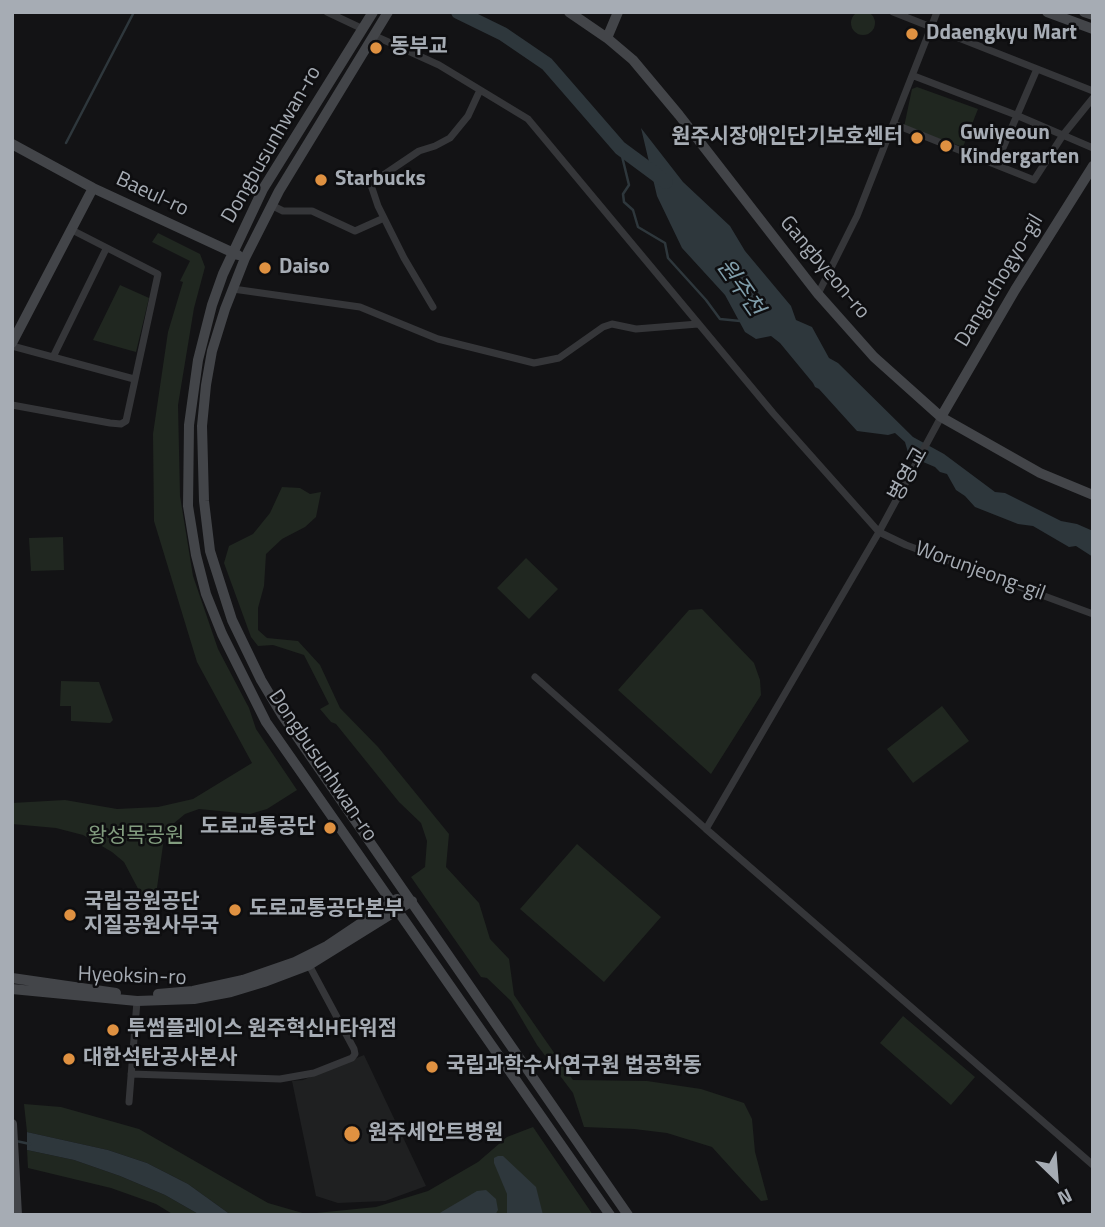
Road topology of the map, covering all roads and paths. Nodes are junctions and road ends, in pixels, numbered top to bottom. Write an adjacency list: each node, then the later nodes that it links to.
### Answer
1 (327, 12): 10 (street)
2 (388, 12): 13 (street, Dongbusunhwan-ro)
3 (569, 12): 14 (street, Gangbyeon-ro)
4 (618, 12): 14 (street)
5 (893, 12): 11 (street)
6 (937, 12): 11 (street)
7 (1047, 12): 12 (street)
8 (1084, 12): 9 (street)
9 (1093, 15)
10 (368, 21): 13 (street); 34 (street, Dongbusunhwan-ro)
11 (931, 28): 15 (street); 16 (street)
12 (1093, 29)
13 (377, 32): 17 (street); 30 (street, Dongbusunhwan-ro)
14 (607, 38): 37 (street, Gangbyeon-ro)
15 (1037, 69): 18 (street); 20 (street)
16 (914, 76): 20 (street); 21 (street)
17 (480, 90): 27 (street); 39 (street)
18 (1093, 91)
19 (1093, 98): 22 (street)
20 (1016, 115): 22 (street); 25 (street)
21 (894, 124): 25 (street); 37 (street)
22 (1063, 135): 24 (street); 25 (street)
23 (12, 144): 29 (street, Baeul-ro)
24 (1093, 148)
25 (996, 164)
26 (1093, 166): 44 (street, Danguchogyo-gil)
27 (369, 179): 28 (street); 31 (street)
28 (351, 183)
29 (93, 188): 32 (street, Baeul-ro); 34 (street, Baeul-ro)
30 (271, 205): 31 (street); 35 (street, Dongbusunhwan-ro)
31 (384, 218): 38 (street)
32 (72, 230): 33 (street); 40 (street, Baeul-ro)
33 (106, 249): 41 (street); 42 (street)
34 (233, 253): 35 (street, Baeul-ro); 51 (street, Dongbusunhwan-ro)
35 (245, 258): 36 (street, Dongbusunhwan-ro)
36 (233, 289): 39 (street); 50 (street, Dongbusunhwan-ro)
37 (818, 295): 44 (street, Gangbyeon-ro)
38 (433, 307)
39 (698, 324): 46 (street)
40 (12, 344): 41 (street)
41 (53, 358): 42 (street)
42 (134, 379): 43 (street)
43 (12, 405)
44 (938, 422): 45 (street, Gangbyeon-ro); 46 (street, 병영교)
45 (1093, 495)
46 (879, 532): 47 (street, Worunjeong-gil); 49 (street)
47 (1093, 614)
48 (535, 677): 49 (street)
49 (706, 829): 59 (street)
50 (409, 897): 51 (street); 63 (street, Dongbusunhwan-ro)
51 (395, 906): 52 (street, Hyeoksin-ro); 55 (street, Hyeoksin-ro); 61 (street, Dongbusunhwan-ro)
52 (309, 965): 55 (street, Hyeoksin-ro); 56 (street)
53 (12, 978): 55 (street, Hyeoksin-ro)
54 (12, 989): 55 (street, Hyeoksin-ro)
55 (137, 999): 56 (street)
56 (131, 1074): 57 (street)
57 (129, 1102)
58 (12, 1124): 60 (street)
59 (1093, 1165)
60 (14, 1173): 62 (street)
61 (608, 1212)
62 (15, 1214)
63 (628, 1215)

